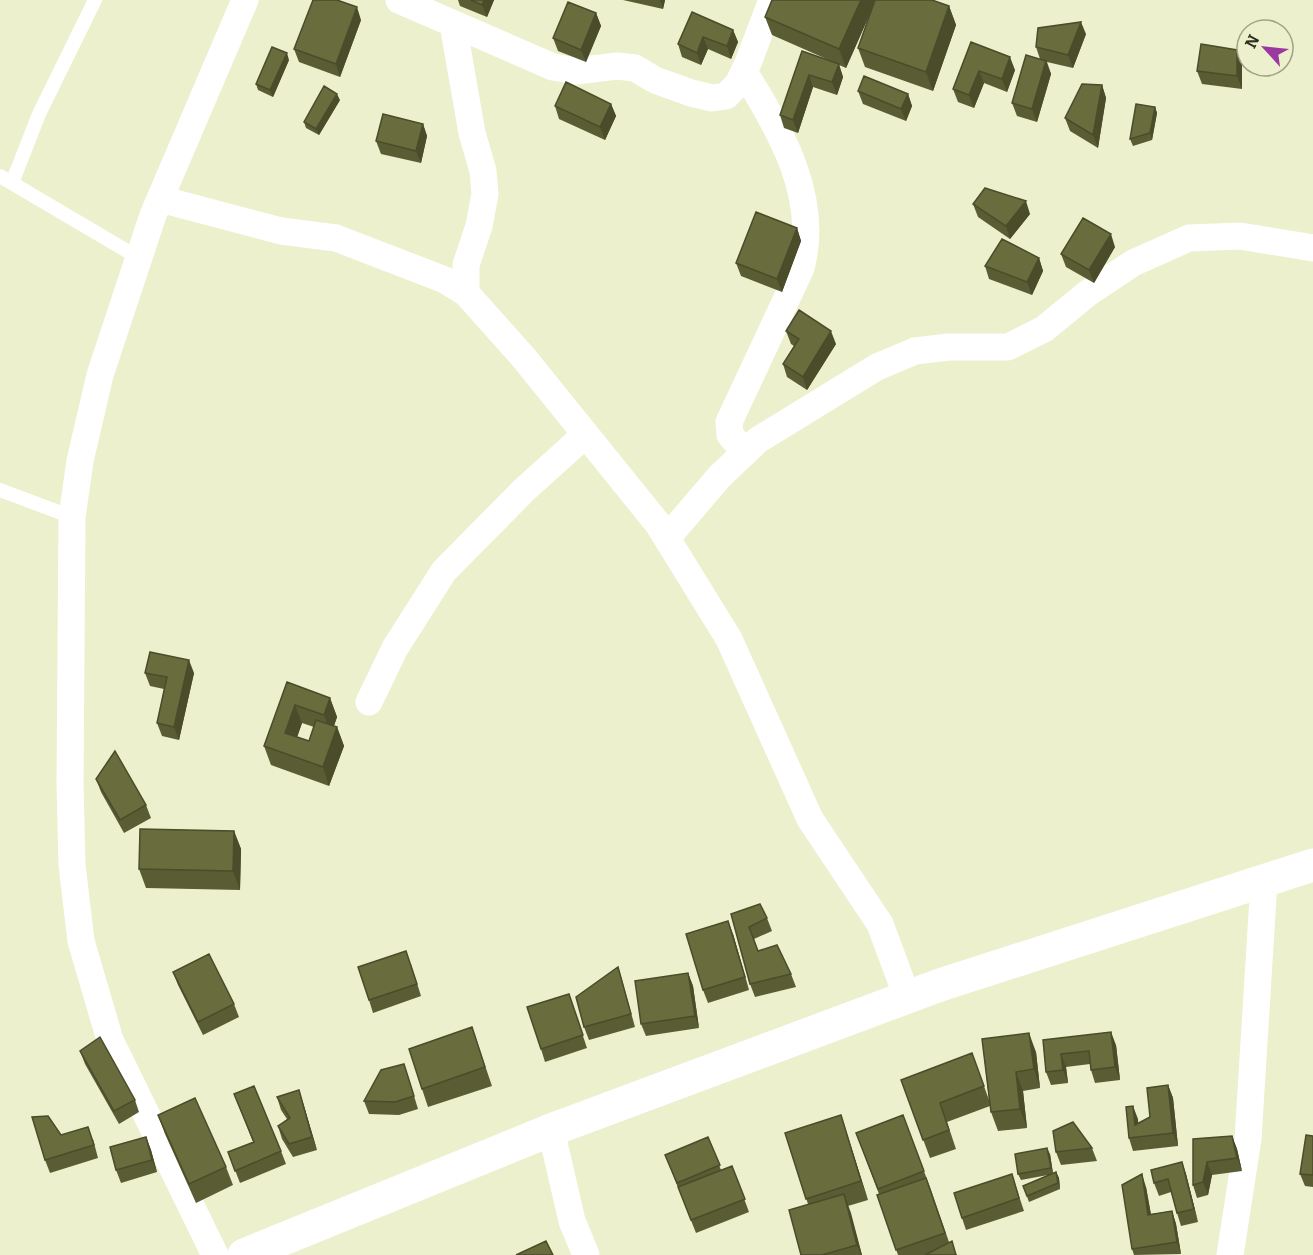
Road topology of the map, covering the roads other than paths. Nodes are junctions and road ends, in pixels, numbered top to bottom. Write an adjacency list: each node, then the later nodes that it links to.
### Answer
1 (95, 0): 7 (lane)
2 (245, 0): 8 (street)
3 (399, 0): 5 (street)
4 (772, 0): 6 (street)
5 (453, 24): 6 (street); 11 (street)
6 (744, 72): 13 (street)
7 (6, 180): 10 (lane)
8 (160, 199): 10 (street); 11 (street)
9 (1313, 248): 13 (street)
10 (139, 258): 15 (street)
11 (466, 293): 12 (street)
12 (585, 435): 16 (street); 17 (street)
13 (745, 452): 16 (street)
14 (0, 490): 15 (lane)
15 (72, 517): 22 (street)
16 (667, 538): 20 (street)
17 (369, 702)
18 (1313, 865): 19 (main road)
19 (1264, 881): 20 (main road); 25 (street)
20 (907, 997): 21 (main road)
21 (551, 1130): 23 (main road); 24 (street)
22 (215, 1255)
23 (244, 1255)
24 (586, 1255)
25 (1230, 1255)

